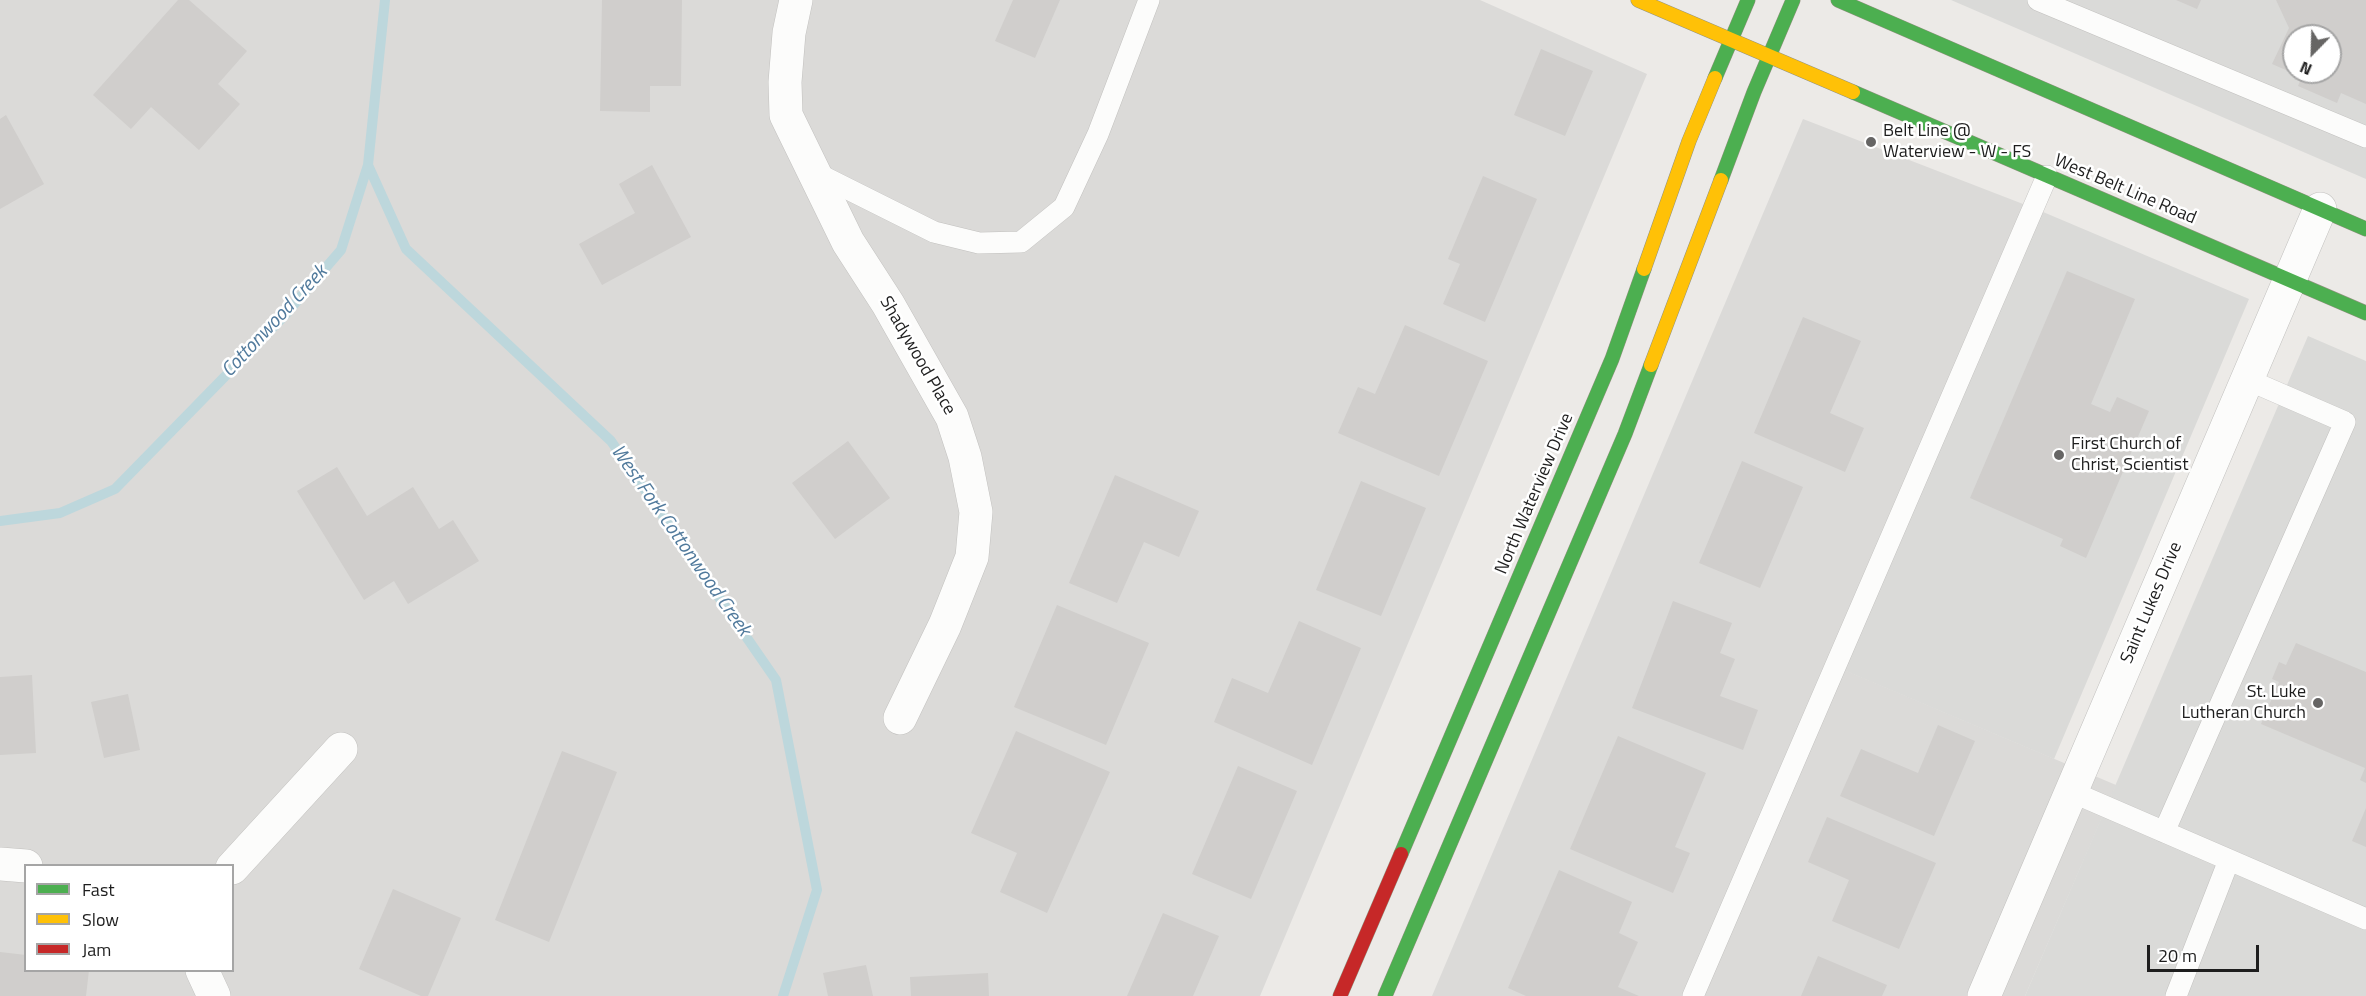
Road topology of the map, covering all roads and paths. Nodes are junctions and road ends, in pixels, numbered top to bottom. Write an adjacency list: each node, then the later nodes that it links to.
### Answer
1 (796, 0): 11 (street, Shadywood Place)
2 (1149, 0): 11 (lane)
3 (1638, 0): 8 (street, West Belt Line Road)
4 (1748, 0): 8 (street, North Waterview Drive)
5 (1793, 0): 9 (street)
6 (1838, 0): 13 (street)
7 (2038, 0): 10 (lane)
8 (1731, 40): 9 (street, West Belt Line Road); 29 (street, North Waterview Drive)
9 (1769, 56): 12 (street, West Belt Line Road); 30 (street)
10 (2366, 136)
11 (814, 172): 18 (street, Shadywood Place)
12 (2047, 176): 15 (street, West Belt Line Road); 31 (lane)
13 (2320, 209): 14 (street); 15 (street, Saint Lukes Drive)
14 (2366, 229)
15 (2288, 280): 16 (street, West Belt Line Road); 17 (street, Saint Lukes Drive)
16 (2366, 313)
17 (2246, 379): 20 (street, Saint Lukes Drive); 21 (lane)
18 (900, 718)
19 (341, 749): 25 (street)
20 (2072, 792): 21 (lane); 32 (street, Saint Lukes Drive)
21 (2164, 832): 22 (lane)
22 (2229, 860): 26 (lane); 33 (lane)
23 (0, 864): 24 (street)
24 (24, 866)
25 (234, 866)
26 (2366, 919)
27 (203, 972): 28 (street)
28 (214, 996)
29 (1340, 996)
30 (1385, 996)
31 (1693, 996)
32 (1984, 996)
33 (2176, 996)

